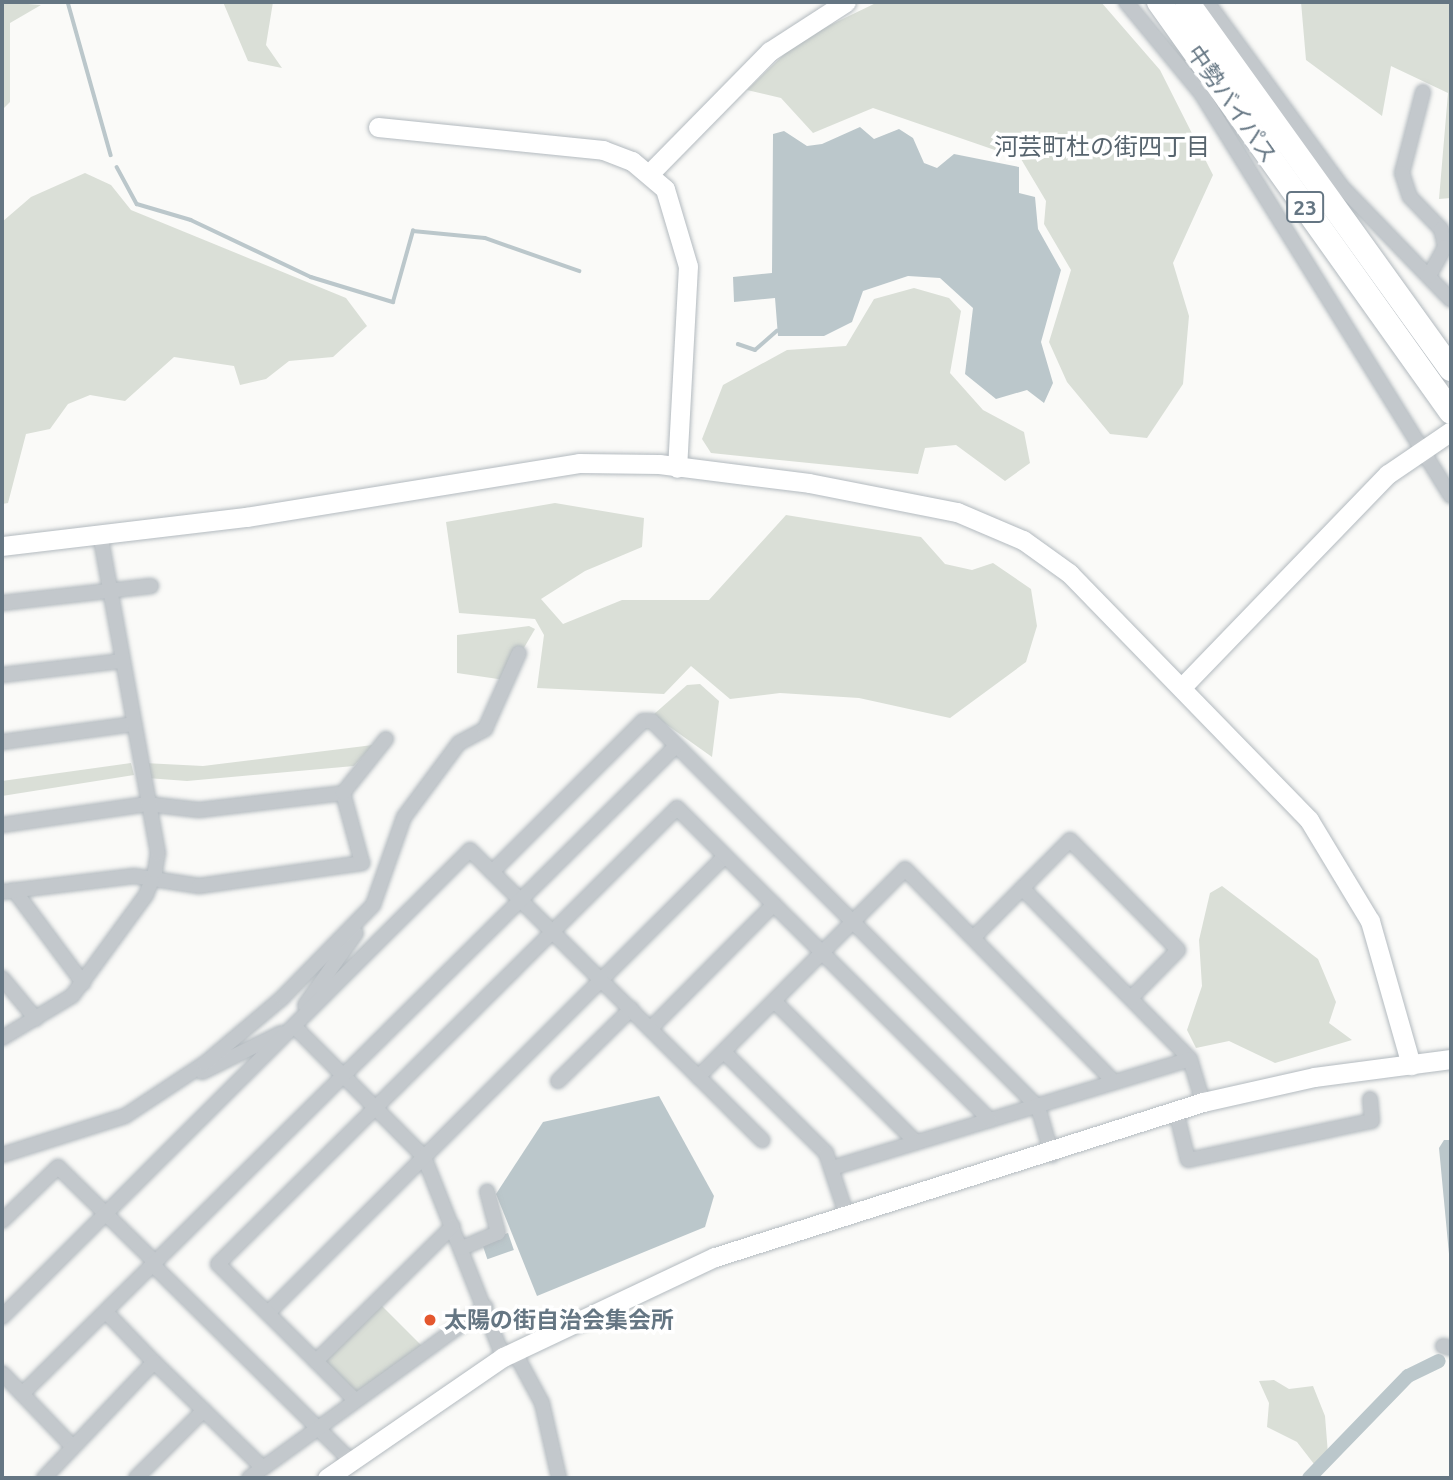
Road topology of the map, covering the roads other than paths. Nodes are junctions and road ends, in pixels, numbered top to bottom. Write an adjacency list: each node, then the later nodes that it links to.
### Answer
1 (846, 2): 8 (street)
2 (1126, 2): 14 (street)
3 (1159, 2): 12 (highway, 中勢バイパス / 23)
4 (1187, 2): 11 (highway, 中勢バイパス / 23)
5 (1207, 2): 9 (street)
6 (1423, 92): 9 (street)
7 (378, 127): 8 (street)
8 (650, 173): 15 (street)
9 (1429, 276): 10 (street)
10 (1451, 300)
11 (1451, 369)
12 (1451, 412)
13 (1451, 430): 14 (street)
14 (1424, 449): 16 (street); 25 (street)
15 (677, 468): 17 (street); 25 (street)
16 (1451, 496)
17 (100, 534): 18 (street); 20 (street)
18 (2, 546)
19 (151, 586): 20 (street)
20 (110, 591): 21 (street); 23 (street)
21 (2, 603)
22 (519, 653): 40 (street)
23 (122, 661): 24 (street); 26 (street)
24 (2, 675)
25 (1182, 687): 58 (street)
26 (133, 724): 28 (street); 31 (street)
27 (386, 738): 30 (street)
28 (2, 742)
29 (676, 746): 34 (street); 38 (street); 41 (street)
30 (343, 793): 31 (street); 35 (street)
31 (147, 804): 32 (street); 35 (street)
32 (2, 825)
33 (725, 856): 39 (street); 42 (street); 46 (street)
34 (492, 872): 38 (street); 52 (street)
35 (153, 880): 37 (street); 47 (street)
36 (1022, 888): 43 (street); 48 (street); 48 (street)
37 (8, 891): 47 (street)
38 (521, 901): 42 (street); 59 (street)
39 (774, 904): 44 (street); 53 (street)
40 (373, 905): 52 (street); 61 (street)
41 (855, 920): 43 (street); 44 (street); 67 (street)
42 (553, 932): 46 (street); 66 (street)
43 (974, 937): 63 (street)
44 (823, 953): 49 (street); 69 (street)
45 (2, 978): 51 (street)
46 (601, 980): 50 (street); 74 (street)
47 (83, 983): 51 (street)
48 (1131, 998): 56 (street)
49 (775, 1002): 55 (street); 71 (street)
50 (631, 1009): 53 (street); 62 (street)
51 (36, 1019): 54 (street)
52 (294, 1026): 59 (street); 61 (street); 78 (street)
53 (650, 1029): 60 (street)
54 (2, 1038)
55 (724, 1052): 60 (street); 75 (street)
56 (1191, 1059): 63 (street); 65 (street)
57 (1451, 1059): 58 (street)
58 (1410, 1065): 65 (street)
59 (342, 1074): 66 (street); 82 (street)
60 (698, 1076): 70 (street)
61 (181, 1080): 72 (street)
62 (558, 1081)
63 (1114, 1082): 67 (street)
64 (1370, 1099): 68 (street)
65 (1203, 1102): 68 (street)
66 (374, 1107): 74 (street); 85 (street)
67 (1038, 1107): 69 (street); 73 (street)
68 (1176, 1111): 73 (street)
69 (990, 1120): 71 (street)
70 (762, 1140)
71 (916, 1142): 75 (street)
72 (2, 1155)
73 (1052, 1155): 77 (street)
74 (424, 1157): 80 (street); 85 (street)
75 (832, 1168): 77 (street)
76 (487, 1191): 81 (street)
77 (846, 1213): 87 (street)
78 (106, 1214): 79 (street); 82 (street); 86 (street)
79 (2, 1221)
80 (453, 1226): 81 (street); 88 (street)
81 (462, 1248): 83 (street)
82 (154, 1263): 84 (street); 94 (street)
83 (486, 1307): 87 (street); 92 (street)
84 (106, 1311): 89 (street); 91 (street)
85 (268, 1313): 88 (street)
86 (2, 1317)
87 (509, 1354): 97 (street); 101 (street)
88 (316, 1361): 92 (street)
89 (154, 1362): 93 (street); 95 (street)
90 (2, 1373): 91 (street)
91 (22, 1394): 95 (street)
92 (355, 1400): 94 (street)
93 (204, 1410): 96 (street); 99 (street)
94 (314, 1425): 96 (street); 97 (street)
95 (71, 1445): 98 (street)
96 (262, 1468): 100 (street)
97 (338, 1472)
98 (44, 1478)
99 (136, 1478)
100 (248, 1478)
101 (559, 1478)

